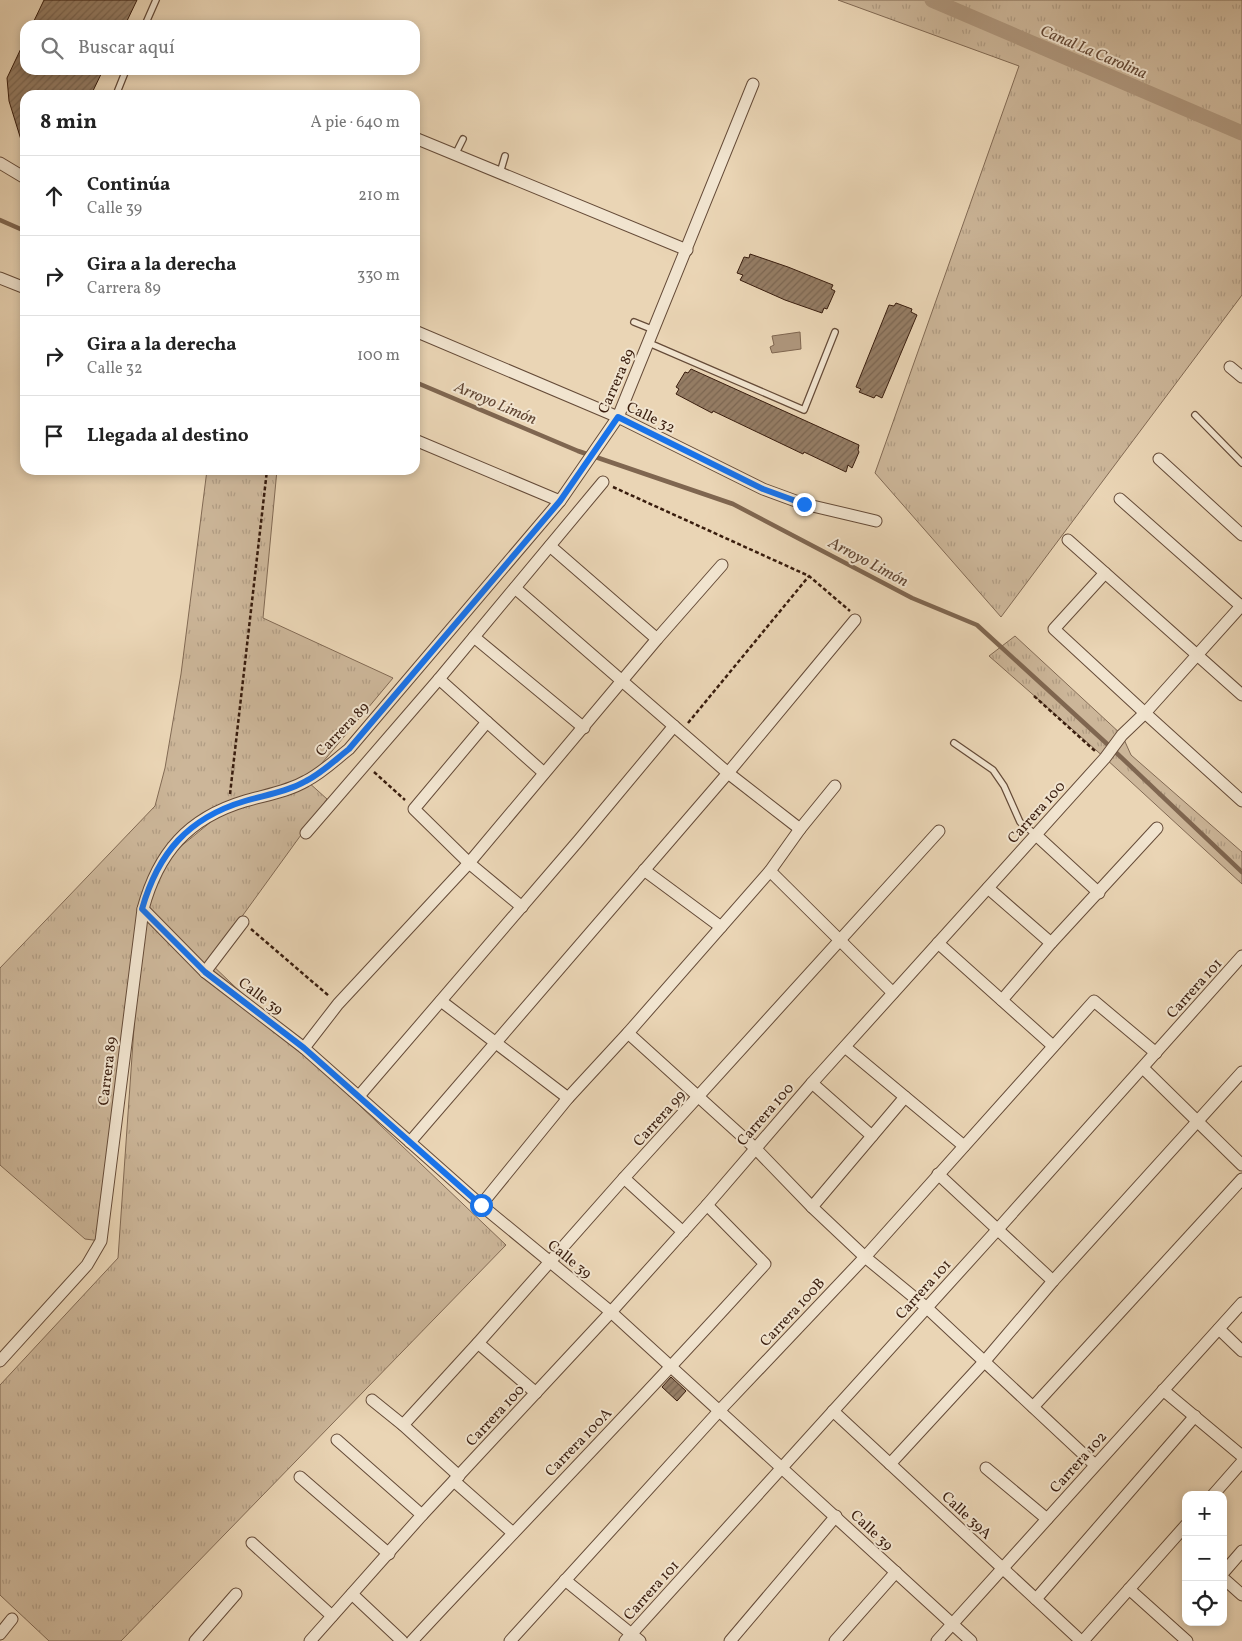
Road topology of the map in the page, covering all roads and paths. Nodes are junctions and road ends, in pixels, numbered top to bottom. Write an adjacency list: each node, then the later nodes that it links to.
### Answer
1 (156, 0): 2 (lane)
2 (147, 20)
3 (124, 75): 5 (lane)
4 (753, 84): 13 (street, Carrera 89)
5 (118, 90)
6 (463, 139): 8 (lane)
7 (420, 140): 8 (street)
8 (455, 155): 11 (street)
9 (505, 156): 11 (lane)
10 (0, 164): 12 (street)
11 (500, 173): 13 (street)
12 (20, 175)
13 (686, 250): 17 (street, Carrera 89)
14 (0, 278): 15 (street)
15 (20, 286)
16 (634, 322): 17 (lane)
17 (654, 330): 20 (street, Carrera 89)
18 (835, 332): 20 (lane)
19 (420, 333): 24 (street, Calle 32)
20 (649, 343): 24 (street, Carrera 89)
21 (1230, 367): 22 (street)
22 (1242, 377)
23 (1195, 415): 27 (lane)
24 (615, 421): 31 (street, Carrera 89); 32 (street, Calle 32)
25 (420, 442): 31 (street)
26 (1159, 459): 33 (street)
27 (1242, 463)
28 (266, 475): 60 (path)
29 (603, 482): 35 (street); 38 (path)
30 (1120, 499): 40 (street)
31 (560, 501): 60 (street, Carrera 89)
32 (876, 521)
33 (1242, 535)
34 (1068, 540): 37 (street)
35 (550, 546): 39 (street); 43 (street)
36 (722, 565): 43 (street)
37 (1105, 574): 44 (street); 49 (street)
38 (810, 576): 41 (path); 52 (path)
39 (515, 588): 42 (street); 46 (street)
40 (1242, 606): 44 (street, Carrera 100)
41 (855, 620): 57 (street)
42 (474, 637): 45 (street); 51 (street)
43 (657, 639): 46 (street)
44 (1197, 655): 47 (street); 49 (street, Carrera 100)
45 (439, 679): 50 (street); 55 (street)
46 (623, 681): 51 (street); 52 (street)
47 (1242, 695)
48 (1034, 696): 54 (path)
49 (1145, 713): 54 (street, Carrera 100); 59 (street)
50 (487, 722): 56 (street); 61 (street)
51 (584, 728): 56 (street)
52 (678, 729): 57 (street); 72 (street)
53 (954, 744): 66 (lane)
54 (1102, 762): 66 (street, Carrera 100)
55 (366, 764): 61 (path); 65 (street)
56 (544, 773): 67 (street)
57 (728, 773): 63 (street); 68 (street)
58 (835, 786): 63 (street)
59 (1242, 801)
60 (229, 808): 73 (street, Carrera 89)
61 (414, 809): 67 (street)
62 (1157, 828): 71 (street)
63 (800, 829): 69 (street)
64 (939, 831): 76 (street, Carrera 99)
65 (306, 833)
66 (1036, 835): 70 (street, Carrera 100); 71 (street)
67 (469, 863): 72 (street); 84 (street)
68 (644, 870): 75 (street); 86 (street)
69 (770, 871): 75 (street); 76 (street)
70 (988, 888): 77 (street, Carrera 100); 78 (street)
71 (1099, 893): 78 (street)
72 (522, 907): 83 (street)
73 (142, 909): 80 (street, Calle 39); 121 (street, Carrera 89)
74 (242, 922): 80 (street); 84 (path)
75 (721, 927): 85 (street)
76 (840, 940): 81 (street); 95 (street, Carrera 99)
77 (938, 943): 81 (street, Carrera 100); 82 (street)
78 (1051, 943): 82 (street)
79 (1242, 956): 90 (street, Carrera 101)
80 (205, 972): 89 (street, Calle 39)
81 (893, 993): 88 (street, Carrera 100)
82 (1002, 1000): 87 (street)
83 (441, 1001): 86 (street); 94 (street)
84 (338, 1004): 89 (street)
85 (628, 1033): 95 (street); 97 (street)
86 (496, 1042): 97 (street); 100 (street)
87 (1053, 1046): 90 (street, Carrera 100B); 101 (street, Carrera 100B)
88 (845, 1047): 93 (street, Carrera 100); 96 (street)
89 (304, 1048): 94 (street, Calle 39)
90 (1156, 1053): 91 (street, Carrera 101)
91 (1143, 1068): 98 (street); 110 (street, Carrera 101)
92 (1242, 1072): 98 (street)
93 (812, 1083): 99 (street); 102 (street, Carrera 100)
94 (359, 1096): 100 (street, Calle 39)
95 (698, 1097): 102 (street); 105 (street, Carrera 99)
96 (905, 1097): 99 (street); 101 (street)
97 (568, 1098): 107 (street)
98 (1197, 1121): 103 (street); 114 (street)
99 (872, 1136): 109 (street)
100 (410, 1142): 107 (street, Calle 39)
101 (964, 1146): 104 (street, Carrera 100B)
102 (755, 1148): 108 (street, Carrera 100); 109 (street)
103 (1242, 1165)
104 (938, 1174): 110 (street); 112 (street, Carrera 100B)
105 (624, 1178): 111 (street); 113 (street, Carrera 99)
106 (1242, 1179): 127 (street)
107 (481, 1205): 113 (street, Calle 39)
108 (707, 1205): 111 (street, Carrera 100); 123 (street, Carrera 100A)
109 (812, 1207): 112 (street)
110 (998, 1229): 114 (street); 116 (street, Carrera 101)
111 (683, 1232): 117 (street, Carrera 100)
112 (865, 1257): 116 (street); 128 (street, Carrera 100B)
113 (550, 1262): 117 (street, Calle 39); 119 (street, Carrera 99)
114 (1052, 1281): 122 (street)
115 (1242, 1303): 118 (street, Carrera 102)
116 (927, 1308): 122 (street); 129 (street, Carrera 101)
117 (611, 1312): 123 (street, Calle 39); 125 (street, Carrera 100)
118 (1218, 1329): 120 (street); 124 (street, Carrera 102)
119 (478, 1343): 125 (street); 131 (street, Carrera 99)
120 (1242, 1351)
121 (0, 1361)
122 (984, 1362): 127 (street); 135 (street)
123 (672, 1367): 128 (street, Calle 39); 146 (street, Carrera 100A)
124 (1163, 1390): 130 (street); 136 (street, Carrera 102)
125 (536, 1393): 140 (street, Carrera 100)
126 (372, 1400): 131 (street)
127 (1033, 1407): 136 (street)
128 (720, 1410): 137 (street, Calle 39); 155 (street, Carrera 100B)
129 (833, 1411): 135 (street, Calle 39A); 137 (street, Carrera 101)
130 (1195, 1416): 133 (street); 161 (street)
131 (402, 1425): 140 (street)
132 (338, 1440): 142 (street)
133 (1242, 1456)
134 (1242, 1462): 141 (street)
135 (890, 1464): 152 (street, Calle 39A)
136 (1095, 1465): 144 (street, Carrera 102)
137 (782, 1468): 143 (street, Calle 39); 166 (street, Carrera 101)
138 (986, 1468): 144 (street)
139 (300, 1477): 151 (street)
140 (456, 1478): 142 (street, Carrera 100); 146 (street)
141 (1217, 1491)
142 (422, 1515): 151 (street, Carrera 100)
143 (836, 1516): 154 (street, Calle 39); 172 (street)
144 (1046, 1519): 152 (street, Carrera 102)
145 (1182, 1529): 147 (street)
146 (513, 1533): 170 (street, Carrera 100A)
147 (1177, 1535): 148 (street); 157 (street)
148 (1182, 1540)
149 (252, 1543): 162 (street)
150 (1242, 1551): 153 (street)
151 (389, 1554): 159 (street, Carrera 100)
152 (1002, 1568): 161 (street, Calle 39A); 164 (street, Carrera 102)
153 (1227, 1568)
154 (896, 1572): 164 (street, Calle 39); 173 (street)
155 (565, 1580): 166 (street); 171 (street, Carrera 100B)
156 (1226, 1581): 160 (street)
157 (1129, 1589): 176 (street); 177 (street)
158 (236, 1594): 167 (street)
159 (352, 1594): 162 (street, Carrera 100); 169 (street)
160 (1242, 1595)
161 (1036, 1600): 176 (street, Calle 39A)
162 (332, 1616): 168 (street, Carrera 100)
163 (12, 1619): 165 (street)
164 (952, 1624): 174 (street, Carrera 102); 175 (street, Calle 39)
165 (0, 1634)
166 (632, 1639)
167 (195, 1641)
168 (310, 1641)
169 (402, 1641)
170 (412, 1641)
171 (510, 1641)
172 (730, 1641)
173 (835, 1641)
174 (937, 1641)
175 (971, 1641)
176 (1082, 1641)
177 (1187, 1641)

